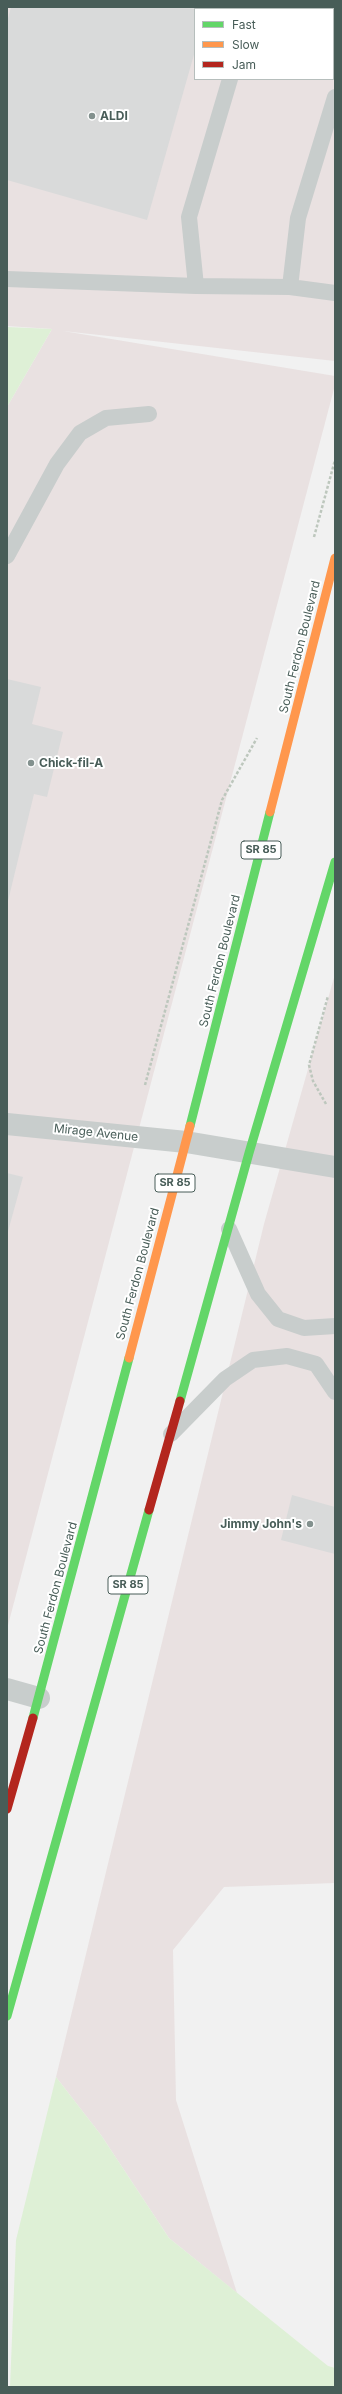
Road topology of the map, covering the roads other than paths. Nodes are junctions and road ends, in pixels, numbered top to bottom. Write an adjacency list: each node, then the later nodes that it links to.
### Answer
1 (230, 80): 4 (lane)
2 (335, 97): 5 (lane)
3 (7, 279): 4 (lane)
4 (196, 286): 5 (lane)
5 (290, 287): 6 (lane)
6 (335, 293)
7 (149, 414): 8 (lane)
8 (7, 556)
9 (335, 558): 12 (main road, South Ferdon Boulevard / SR 85)
10 (335, 862): 13 (main road, SR 85)
11 (7, 1124): 12 (street, Mirage Avenue)
12 (186, 1142): 13 (street, Mirage Avenue); 20 (main road, South Ferdon Boulevard / SR 85)
13 (249, 1153): 14 (street); 15 (main road, SR 85)
14 (335, 1167)
15 (229, 1229): 16 (lane); 18 (main road, SR 85)
16 (335, 1326)
17 (335, 1387): 18 (lane)
18 (170, 1435): 22 (main road, SR 85)
19 (7, 1689): 20 (street)
20 (39, 1698): 21 (main road, South Ferdon Boulevard / SR 85)
21 (7, 1809)
22 (7, 2016)

